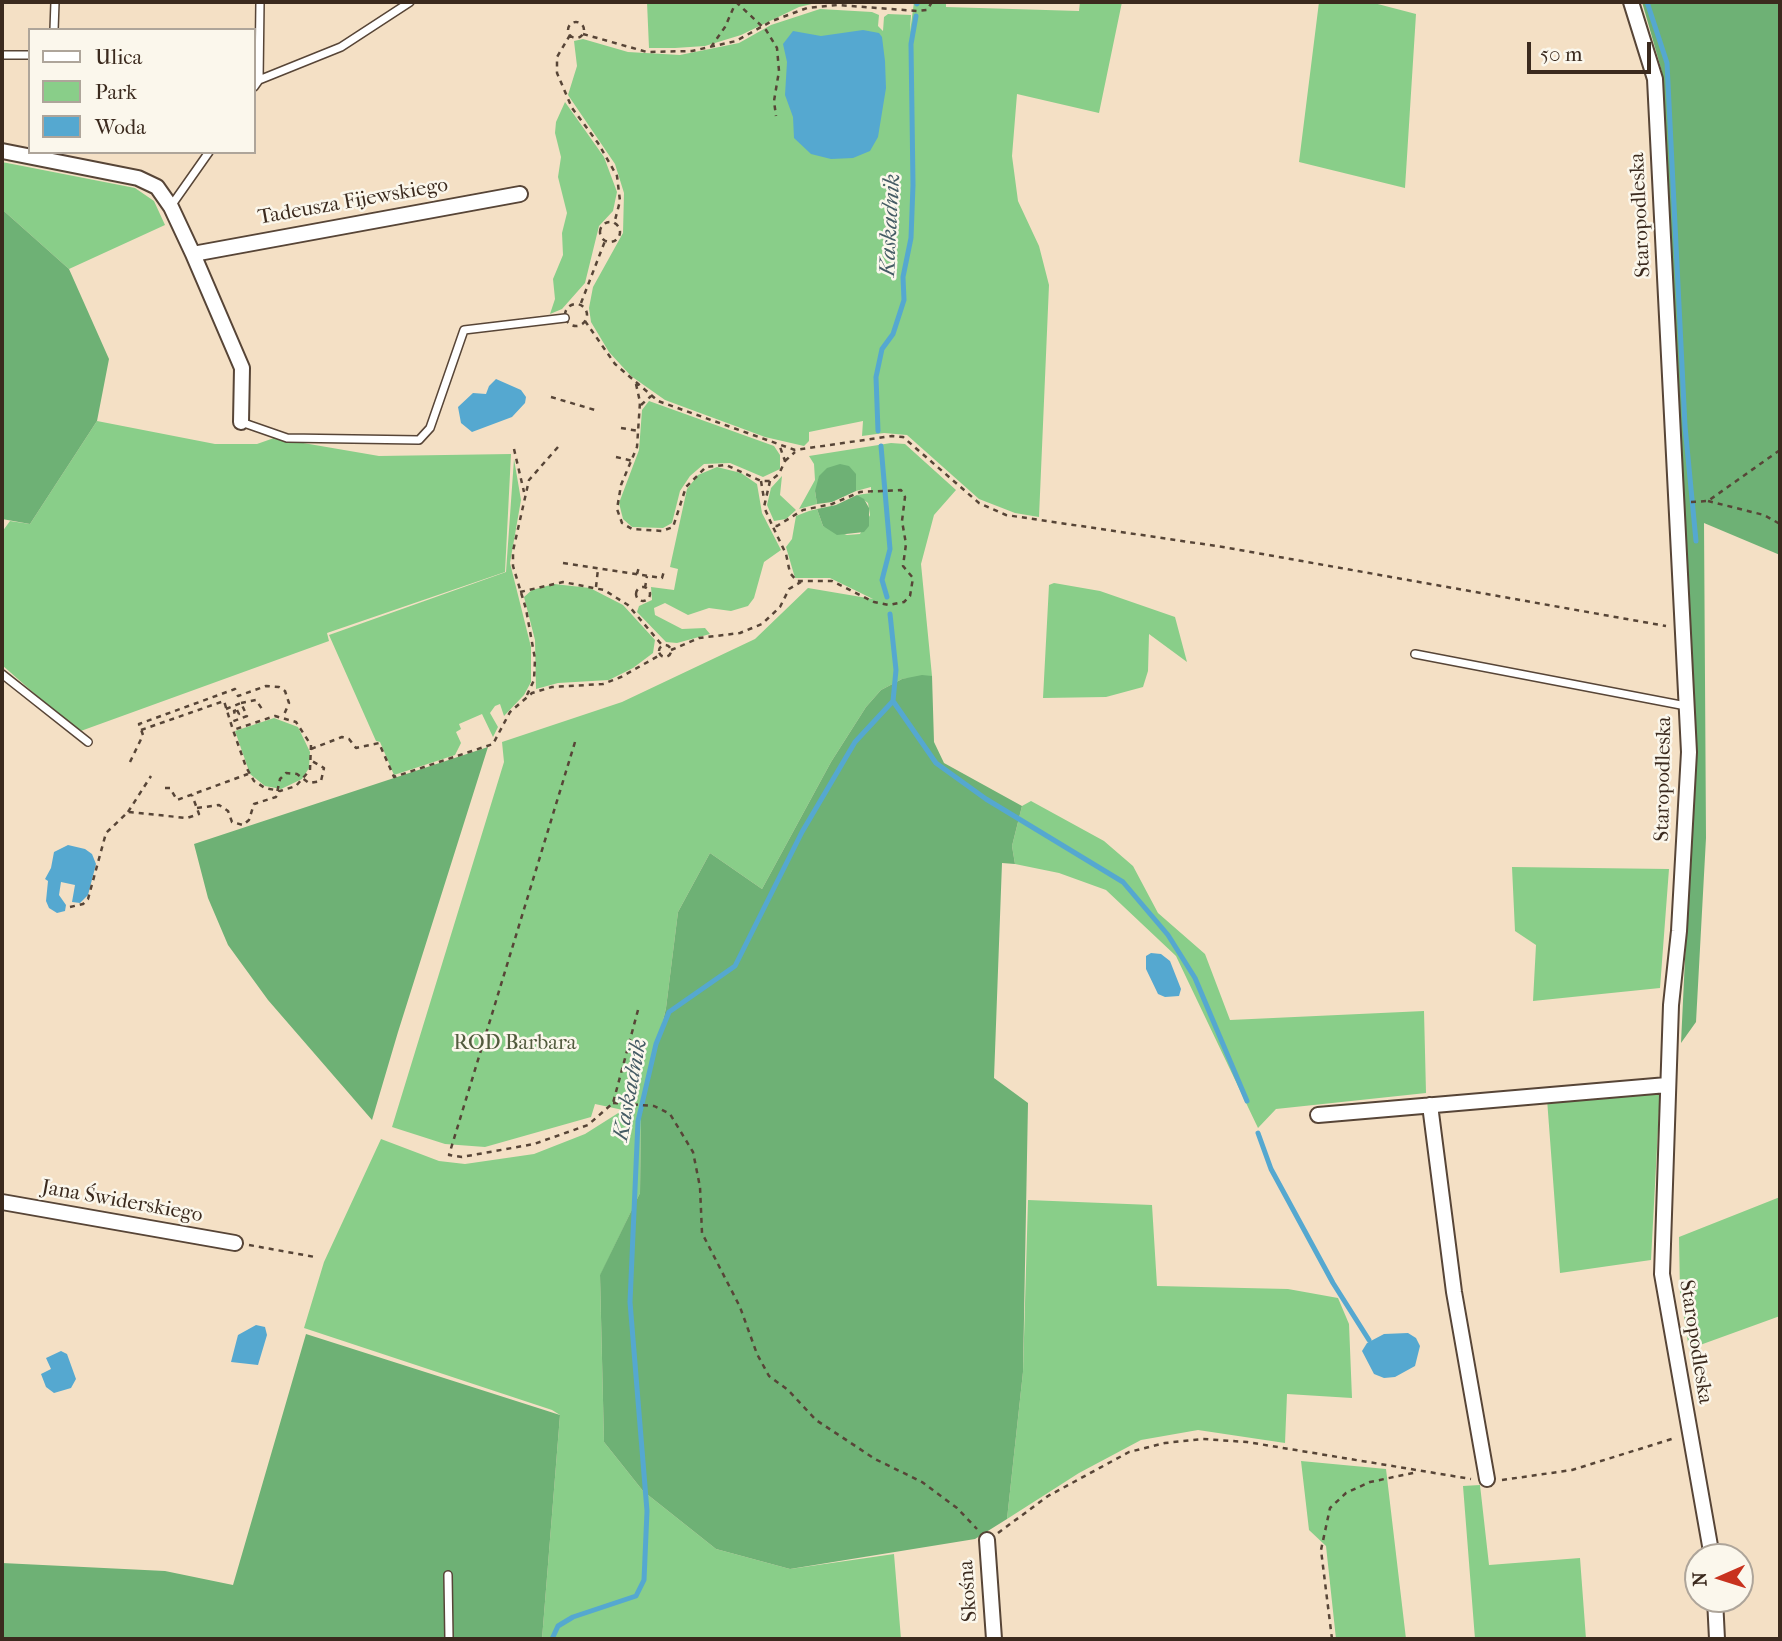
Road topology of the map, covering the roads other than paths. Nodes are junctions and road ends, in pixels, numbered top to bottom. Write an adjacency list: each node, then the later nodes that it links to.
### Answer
1 (55, 2): 5 (lane)
2 (260, 2): 8 (lane)
3 (410, 2): 8 (lane)
4 (1631, 2): 22 (street, Staropodleska)
5 (54, 28)
6 (2, 55): 7 (lane)
7 (28, 55)
8 (259, 80): 9 (lane)
9 (256, 84)
10 (2, 151): 11 (street)
11 (28, 154)
12 (31, 154): 14 (street)
13 (208, 154): 16 (lane)
14 (50, 156): 16 (street)
15 (520, 194): 17 (street, Tadeusza Fijewskiego)
16 (171, 207): 17 (street)
17 (193, 254): 19 (street)
18 (565, 318): 19 (lane)
19 (241, 422)
20 (1415, 654): 22 (lane)
21 (2, 674): 23 (lane)
22 (1687, 706): 24 (street, Staropodleska)
23 (88, 742)
24 (1667, 1085): 25 (street); 31 (street, Staropodleska)
25 (1430, 1105): 26 (street); 29 (street)
26 (1318, 1115)
27 (2, 1202): 28 (street, Jana Świderskiego)
28 (235, 1243)
29 (1487, 1479)
30 (987, 1540): 35 (street, Skośna)
31 (1710, 1543)
32 (448, 1576): 34 (lane)
33 (1716, 1613): 36 (street)
34 (449, 1639)
35 (994, 1639)
36 (1717, 1639)

